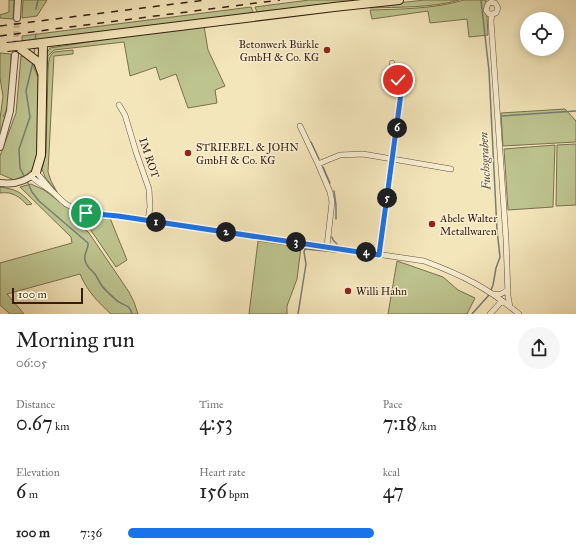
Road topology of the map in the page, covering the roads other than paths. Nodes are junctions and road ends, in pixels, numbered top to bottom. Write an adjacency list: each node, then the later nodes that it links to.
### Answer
1 (18, 0): 4 (street)
2 (399, 0): 5 (main road)
3 (492, 14): 25 (street)
4 (17, 18)
5 (39, 44): 6 (main road); 9 (main road); 11 (main road)
6 (17, 46): 7 (main road, bridge); 9 (main road)
7 (0, 48)
8 (15, 55): 14 (street)
9 (37, 61): 11 (main road)
10 (392, 63): 15 (street)
11 (42, 74): 18 (main road)
12 (119, 105): 22 (street, IM ROT)
13 (300, 126): 16 (street)
14 (0, 147)
15 (392, 158): 16 (street); 17 (street); 24 (street)
16 (318, 164): 23 (street)
17 (451, 168)
18 (33, 176): 21 (street); 22 (street)
19 (0, 179): 21 (street)
20 (0, 183): 21 (street)
21 (9, 184)
22 (148, 220): 23 (street)
23 (327, 246): 24 (street)
24 (379, 255): 26 (street)
25 (508, 289): 26 (street); 28 (street)
26 (493, 294): 27 (street)
27 (502, 301): 28 (street); 29 (street)
28 (510, 307): 30 (street)
29 (490, 314)
30 (519, 314)

